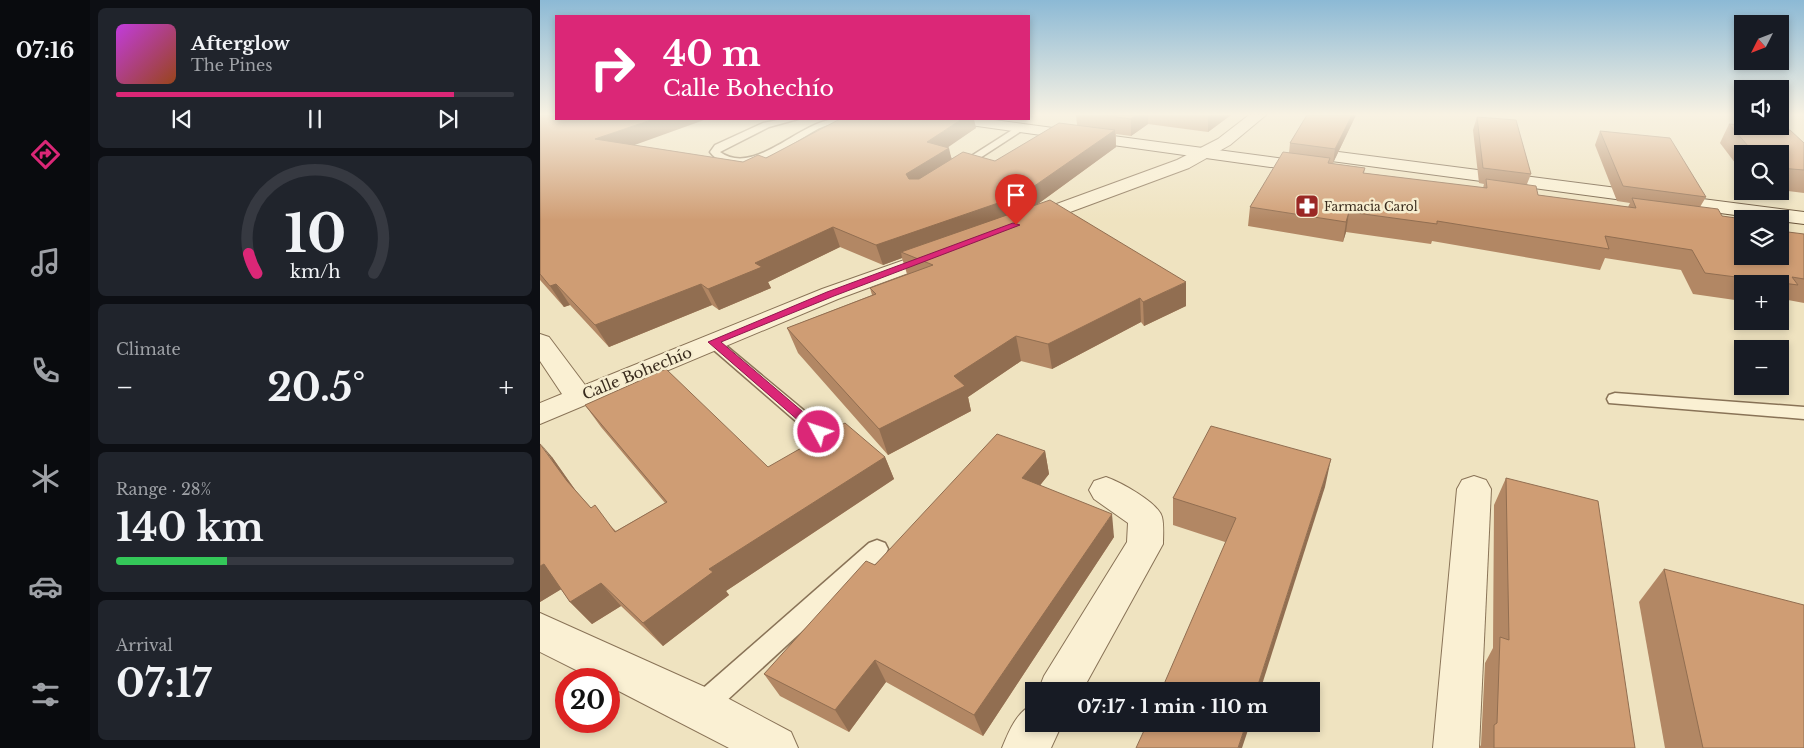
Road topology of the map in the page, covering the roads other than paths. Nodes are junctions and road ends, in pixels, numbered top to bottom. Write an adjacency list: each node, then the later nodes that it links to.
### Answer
1 (716, 150): 2 (lane)
2 (776, 150)
3 (985, 150): 8 (lane)
4 (1181, 150): 7 (main road)
5 (1211, 150): 7 (main road)
6 (1284, 150): 9 (main road)
7 (1204, 154): 10 (main road); 11 (main road)
8 (950, 174)
9 (1804, 218)
10 (1734, 225)
11 (1006, 229)
12 (1789, 232): 13 (main road)
13 (1804, 235)
14 (960, 246): 16 (main road, Calle Bohechío)
15 (540, 342): 17 (main road)
16 (713, 342): 17 (main road, Calle Bohechío); 21 (lane)
17 (579, 397): 20 (main road, Calle Bohechío)
18 (1615, 399): 19 (lane)
19 (1804, 413)
20 (540, 414)
21 (819, 432)
22 (1474, 489): 31 (main road)
23 (1106, 490): 26 (main road)
24 (877, 549): 27 (lane)
25 (540, 632): 27 (main road)
26 (1064, 682)
27 (700, 708): 29 (main road)
28 (1035, 732): 30 (main road)
29 (776, 748)
30 (1025, 748)
31 (1456, 748)

